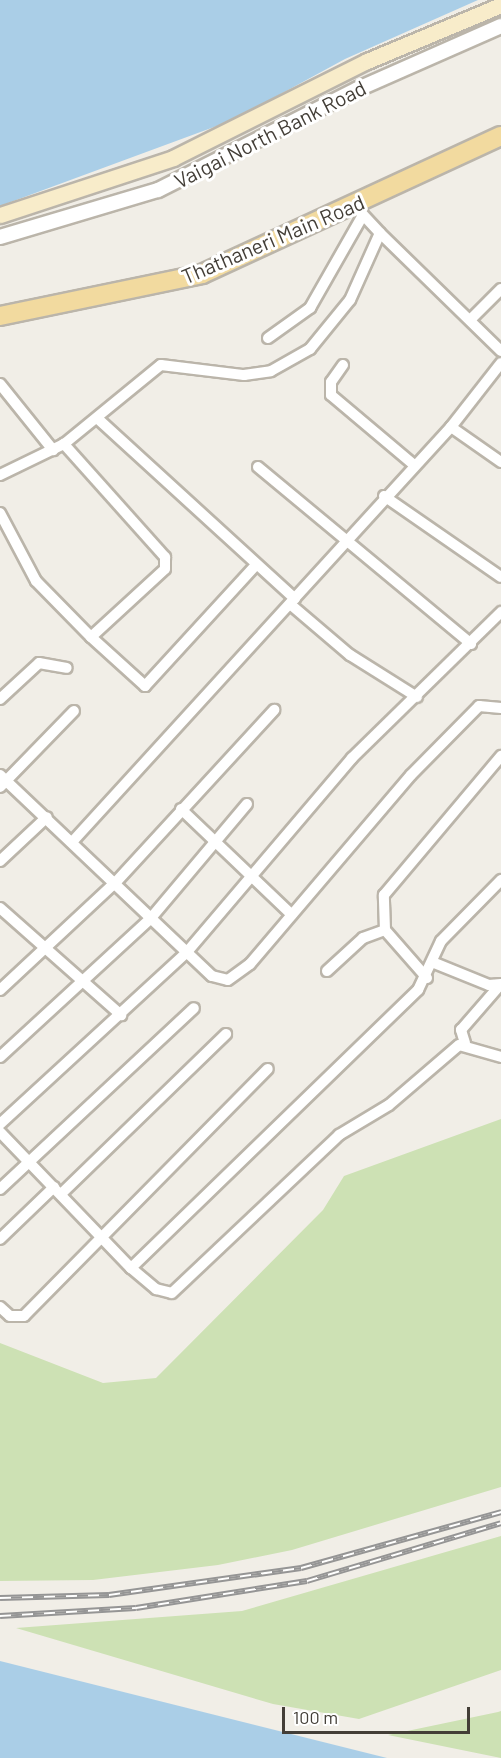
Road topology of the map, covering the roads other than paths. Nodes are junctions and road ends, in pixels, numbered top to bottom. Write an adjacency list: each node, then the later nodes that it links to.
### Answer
1 (501, 6): 5 (main road, Vaigai North Bank Road)
2 (501, 26): 7 (street, Vaigai North Bank Road)
3 (501, 136): 4 (main road, Thathaneri Main Road)
4 (358, 210): 6 (street); 9 (main road, Thathaneri Main Road); 11 (street)
5 (0, 215)
6 (380, 233): 10 (street); 16 (street)
7 (0, 237)
8 (501, 289): 10 (street)
9 (0, 316)
10 (470, 320): 12 (street)
11 (268, 338)
12 (501, 351)
13 (501, 363): 17 (street)
14 (343, 365): 21 (street)
15 (0, 384): 19 (street)
16 (98, 418): 18 (street); 27 (street)
17 (451, 427): 20 (street); 21 (street)
18 (64, 444): 19 (street); 31 (street)
19 (52, 450): 23 (street)
20 (501, 462)
21 (414, 465): 24 (street)
22 (258, 467): 26 (street)
23 (0, 475)
24 (384, 496): 26 (street); 28 (street)
25 (0, 513): 31 (street)
26 (346, 539): 29 (street); 32 (street)
27 (255, 566): 29 (street); 31 (street)
28 (501, 578)
29 (292, 601): 34 (street); 44 (street)
30 (501, 612): 32 (street)
31 (91, 637)
32 (471, 644): 34 (street)
33 (67, 668): 35 (street)
34 (417, 698): 47 (street)
35 (0, 699)
36 (501, 708): 51 (street)
37 (274, 710): 42 (street)
38 (75, 711): 40 (street)
39 (501, 756): 53 (street)
40 (2, 781): 43 (street)
41 (247, 804): 45 (street)
42 (181, 809): 45 (street); 49 (street)
43 (47, 817): 44 (street); 46 (street)
44 (73, 841): 49 (street)
45 (216, 842): 47 (street); 52 (street)
46 (0, 861)
47 (251, 876): 51 (street); 55 (street)
48 (501, 880): 56 (street)
49 (116, 882): 52 (street); 54 (street)
50 (0, 908): 54 (street)
51 (292, 915): 55 (street)
52 (151, 918): 55 (street); 59 (street)
53 (385, 930): 57 (street); 58 (street)
54 (45, 952): 59 (street); 61 (street)
55 (187, 952): 63 (street)
56 (432, 962): 58 (street); 60 (street)
57 (327, 970)
58 (427, 978): 76 (street)
59 (81, 983): 63 (street); 66 (street)
60 (501, 985): 65 (street)
61 (0, 990)
62 (194, 1008): 71 (street)
63 (121, 1015): 69 (street)
64 (225, 1034): 73 (street)
65 (465, 1043): 67 (street); 76 (street)
66 (0, 1057)
67 (501, 1057)
68 (268, 1069): 74 (street)
69 (0, 1124)
70 (0, 1132): 71 (street)
71 (29, 1162): 72 (street); 73 (street)
72 (0, 1189)
73 (57, 1190): 74 (street); 75 (street)
74 (101, 1236): 76 (street); 77 (street)
75 (0, 1239)
76 (131, 1268)
77 (0, 1307)

